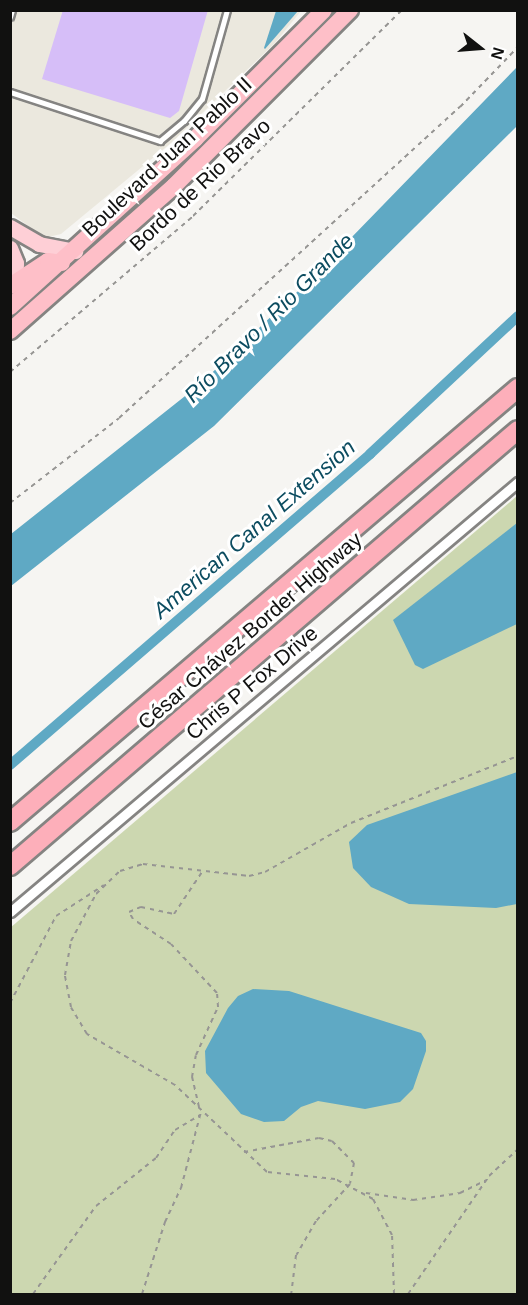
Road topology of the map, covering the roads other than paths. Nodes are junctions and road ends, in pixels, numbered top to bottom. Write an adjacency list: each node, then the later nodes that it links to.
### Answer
1 (12, 10): 5 (lane)
2 (227, 10): 6 (lane)
3 (324, 10): 9 (highway, Boulevard Juan Pablo II)
4 (350, 10): 13 (highway, Boulevard Juan Pablo II)
5 (10, 17)
6 (10, 92)
7 (10, 227): 9 (main road)
8 (10, 248): 11 (main road)
9 (75, 251): 10 (highway, Boulevard Juan Pablo II)
10 (62, 263): 11 (highway); 12 (highway, Boulevard Juan Pablo II)
11 (13, 284)
12 (10, 307)
13 (10, 331)
14 (515, 390): 17 (highway, César Chávez Border Highway)
15 (518, 430): 18 (highway, César Chávez Border Highway)
16 (518, 482): 19 (street, Chris P Fox Drive)
17 (10, 822)
18 (10, 866)
19 (10, 912)

